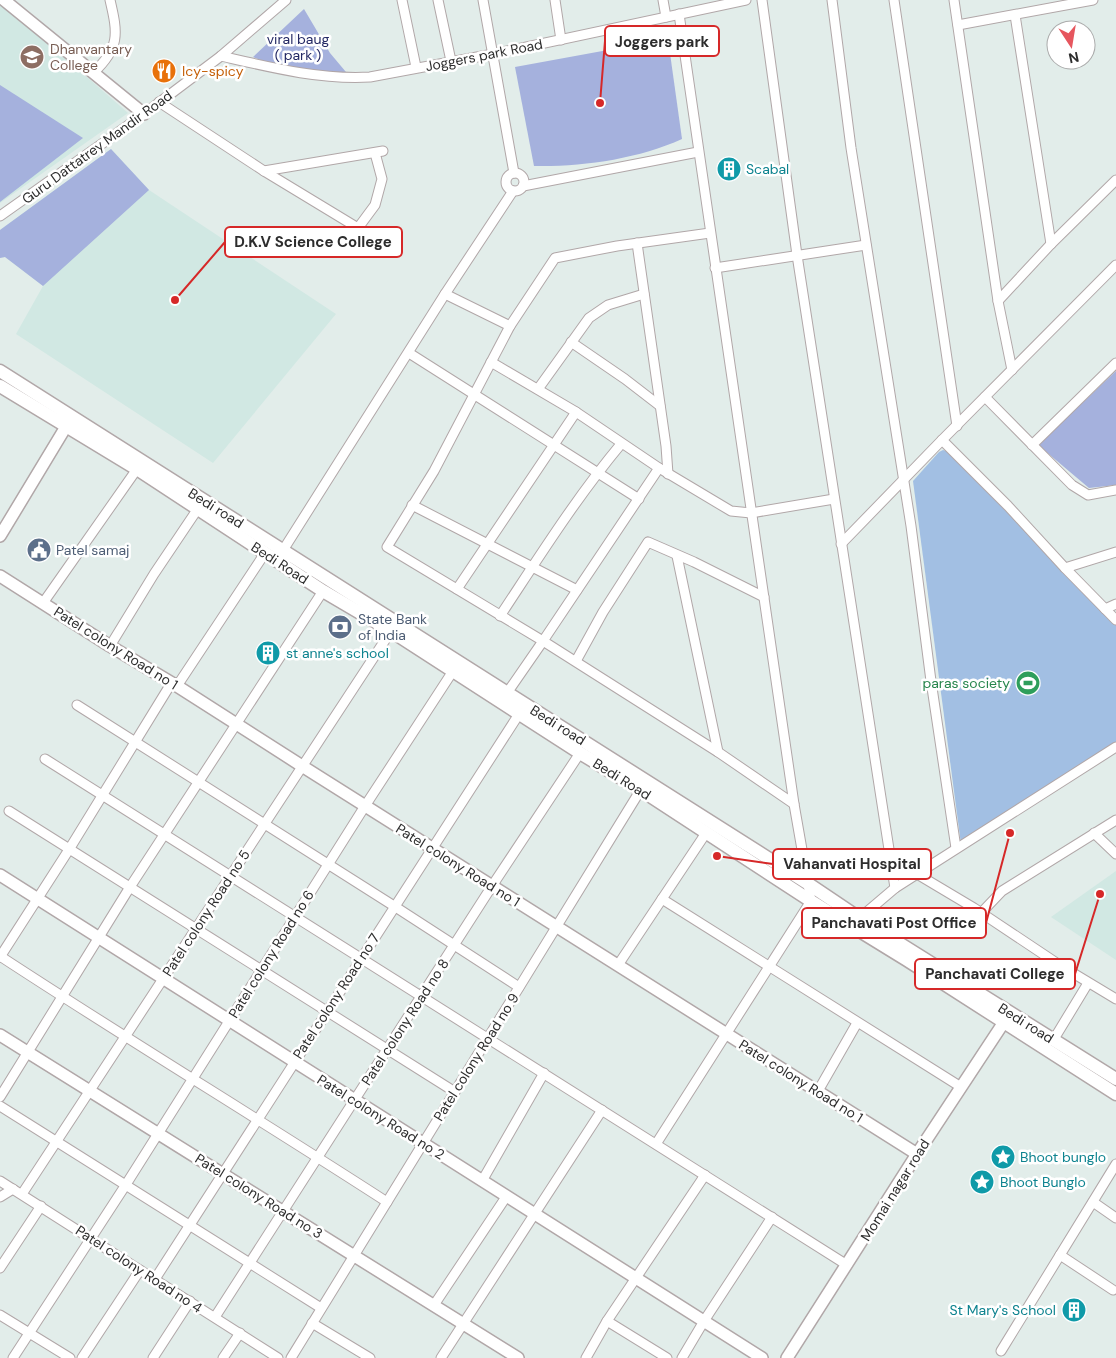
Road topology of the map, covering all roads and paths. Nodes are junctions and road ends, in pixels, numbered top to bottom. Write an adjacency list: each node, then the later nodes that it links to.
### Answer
1 (4, 0): 24 (street)
2 (110, 0): 24 (street)
3 (286, 0): 21 (street, Guru Dattatrey Mandir Road)
4 (402, 0): 23 (street)
5 (438, 0): 22 (street)
6 (484, 0): 20 (street)
7 (555, 0): 19 (street)
8 (663, 0): 17 (street)
9 (746, 0): 15 (street, Joggers park Road)
10 (762, 0): 38 (street)
11 (832, 0): 37 (street)
12 (894, 0): 58 (street)
13 (954, 0): 18 (street)
14 (1093, 0): 16 (street)
15 (678, 14): 17 (street, Joggers park Road); 27 (street)
16 (1015, 15): 18 (street); 36 (street)
17 (666, 17): 19 (street, Joggers park Road)
18 (958, 25): 43 (street)
19 (561, 40): 20 (street, Joggers park Road)
20 (493, 54): 22 (street, Joggers park Road); 29 (street)
21 (220, 56): 23 (street, Joggers park Road); 25 (street, Guru Dattatrey Mandir Road)
22 (451, 61): 23 (street, Joggers park Road)
23 (416, 67)
24 (93, 73): 26 (street)
25 (159, 102): 26 (street, Guru Dattatrey Mandir Road); 28 (street)
26 (144, 114): 33 (street, Guru Dattatrey Mandir Road)
27 (698, 152): 31 (street); 34 (street)
28 (264, 171): 28 (street)
29 (514, 172): 31 (street); 32 (street)
30 (1116, 180): 36 (street)
31 (523, 186): 32 (street)
32 (513, 191): 41 (street)
33 (0, 216)
34 (710, 232): 35 (street); 40 (street)
35 (637, 243): 42 (street); 44 (street)
36 (1051, 244): 43 (street)
37 (866, 245): 38 (street); 67 (street)
38 (797, 255): 40 (street); 70 (street)
39 (1116, 265): 49 (street)
40 (715, 268): 73 (street)
41 (445, 294): 44 (street); 46 (street)
42 (644, 294): 45 (street); 55 (street)
43 (998, 301): 49 (street)
44 (510, 326): 47 (street)
45 (570, 342): 51 (street); 55 (street)
46 (409, 353): 53 (street); 79 (street)
47 (490, 362): 51 (street); 53 (street)
48 (1116, 363): 62 (street)
49 (1012, 370): 54 (street)
50 (0, 371): 57 (main road, Bedi road)
51 (538, 389): 56 (street)
52 (2, 391): 57 (main road, Bedi Road)
53 (474, 393): 60 (street); 71 (street)
54 (986, 397): 58 (street); 62 (street)
55 (660, 406): 66 (street)
56 (576, 412): 60 (street); 61 (street)
57 (70, 422): 64 (main road, Bedi Road); 74 (street); 79 (main road, Bedi road)
58 (957, 426): 59 (street)
59 (942, 440): 67 (street); 82 (street)
60 (555, 444): 65 (street); 76 (street)
61 (621, 444): 63 (street); 65 (street)
62 (1032, 445): 68 (street)
63 (659, 468): 66 (street); 69 (street)
64 (137, 469): 72 (main road, Bedi Road); 88 (street)
65 (598, 472): 69 (street); 81 (street)
66 (668, 474): 73 (street)
67 (904, 478): 75 (street); 122 (street)
68 (1116, 490)
69 (639, 499): 86 (street)
70 (834, 499): 73 (street); 75 (street)
71 (412, 505): 76 (street); 84 (street)
72 (197, 510): 78 (main road, Bedi Road); 95 (street)
73 (751, 513): 87 (street)
74 (0, 536)
75 (841, 544): 131 (street)
76 (487, 545): 81 (street); 84 (street)
77 (1116, 552): 82 (street)
78 (265, 553): 79 (main road, Bedi Road); 98 (street)
79 (280, 555): 85 (main road, Bedi Road); 99 (main road, Bedi road)
80 (678, 556): 87 (street); 96 (street); 105 (street)
81 (532, 568): 86 (street); 91 (street)
82 (1065, 568): 90 (street)
83 (0, 576): 88 (street, Patel colony Road no 1)
84 (457, 589): 91 (street)
85 (323, 590): 93 (main road, Bedi Road); 102 (street)
86 (577, 590): 94 (street)
87 (764, 598): 112 (street)
88 (42, 602): 95 (street, Patel colony Road no 1)
89 (1116, 604): 90 (street)
90 (1105, 609): 92 (street)
91 (500, 616): 94 (street)
92 (1116, 620)
93 (392, 631): 97 (main road, Bedi Road); 108 (street, Patel colony Road no 5)
94 (543, 641): 96 (street); 99 (street)
95 (110, 646): 98 (street, Patel colony Road no 1)
96 (576, 661): 105 (street)
97 (453, 671): 101 (main road, Bedi Road); 113 (street, Patel colony Road no 6)
98 (175, 684): 102 (street, Patel colony Road no 1); 103 (street)
99 (507, 693): 110 (main road, Bedi road)
100 (77, 705): 103 (street)
101 (519, 714): 106 (main road, Bedi Road); 121 (street, Patel colony Road no 7)
102 (237, 724): 108 (street, Patel colony Road no 1); 109 (street)
103 (134, 742): 109 (street); 111 (street)
104 (1116, 747): 122 (street)
105 (718, 752): 112 (street)
106 (580, 753): 110 (main road, Bedi Road); 129 (street, Patel colony Road no 8)
107 (45, 759): 111 (street)
108 (302, 766): 113 (street, Patel colony Road no 1); 116 (street, Patel colony Road no 5)
109 (198, 782): 116 (street); 119 (street)
110 (643, 786): 118 (main road, Bedi Road); 128 (main road, Bedi road); 139 (street, Patel colony Road no 9)
111 (102, 794): 119 (street); 120 (street)
112 (794, 804): 128 (street)
113 (365, 806): 121 (street, Patel colony Road no 1); 124 (street, Patel colony Road no 6)
114 (9, 811): 120 (street)
115 (1116, 820): 117 (street)
116 (264, 824): 124 (street); 127 (street, Patel colony Road no 5)
117 (1094, 832): 123 (street); 136 (street)
118 (706, 833): 133 (street); 134 (main road, Bedi Road)
119 (165, 834): 127 (street); 130 (street)
120 (70, 848): 130 (street); 132 (street)
121 (431, 848): 129 (street, Patel colony Road no 1); 135 (street, Patel colony Road no 7)
122 (956, 848): 125 (street)
123 (1116, 854)
124 (328, 865): 135 (street); 137 (street, Patel colony Road no 6)
125 (917, 874): 131 (street); 136 (street)
126 (0, 875): 132 (street, Patel colony Road no 2)
127 (231, 875): 137 (street); 140 (street, Patel colony Road no 5)
128 (807, 883): 134 (street); 138 (main road, Bedi road)
129 (492, 886): 139 (street, Patel colony Road no 1); 142 (street, Patel colony Road no 8)
130 (130, 887): 140 (street); 141 (street)
131 (895, 888): 138 (street)
132 (37, 898): 141 (street, Patel colony Road no 2); 143 (street)
133 (662, 899): 145 (street); 146 (street)
134 (811, 901): 138 (main road, Bedi Road); 146 (street)
135 (394, 906): 142 (street); 144 (street, Patel colony Road no 7)
136 (980, 913): 149 (street)
137 (295, 916): 144 (street); 147 (street, Patel colony Road no 6)
138 (855, 922): 156 (main road, Bedi Road); 162 (main road, Bedi road)
139 (556, 927): 145 (street, Patel colony Road no 1); 150 (street, Patel colony Road no 9)
140 (196, 929): 147 (street); 148 (street, Patel colony Road no 5)
141 (98, 938): 148 (street, Patel colony Road no 2); 152 (street)
142 (454, 945): 150 (street); 151 (street, Patel colony Road no 8)
143 (0, 957): 152 (street)
144 (361, 958): 151 (street); 154 (street, Patel colony Road no 7)
145 (618, 965): 158 (street, Patel colony Road no 1)
146 (769, 967): 157 (street); 158 (street)
147 (262, 969): 154 (street); 155 (street, Patel colony Road no 6)
148 (163, 979): 155 (street, Patel colony Road no 2); 160 (street, Patel colony Road no 5)
149 (1088, 983): 153 (street); 162 (street)
150 (519, 987): 161 (street, Patel colony Road no 9)
151 (422, 996): 161 (street); 163 (street, Patel colony Road no 8)
152 (62, 997): 160 (street); 164 (street)
153 (1116, 999)
154 (327, 1011): 163 (street); 165 (street, Patel colony Road no 7)
155 (229, 1021): 165 (street, Patel colony Road no 2); 167 (street, Patel colony Road no 6)
156 (1004, 1022): 169 (street, Momai nagar road); 173 (main road, Bedi Road)
157 (857, 1023): 169 (street); 171 (street)
158 (725, 1033): 171 (street, Patel colony Road no 1); 182 (street)
159 (0, 1035): 164 (street, Patel colony Road no 3)
160 (125, 1036): 167 (street); 170 (street, Patel colony Road no 5)
161 (488, 1038): 166 (street); 172 (street, Patel colony Road no 9)
162 (1054, 1040): 168 (main road, Bedi road)
163 (388, 1048): 172 (street); 175 (street, Patel colony Road no 8)
164 (28, 1052): 170 (street, Patel colony Road no 3); 174 (street)
165 (294, 1062): 175 (street, Patel colony Road no 2); 178 (street, Patel colony Road no 7)
166 (544, 1074): 177 (street); 189 (street)
167 (192, 1079): 178 (street); 179 (street, Patel colony Road no 6)
168 (1116, 1079)
169 (961, 1087): 183 (street, Momai nagar road)
170 (90, 1090): 179 (street, Patel colony Road no 3); 180 (street, Patel colony Road no 5)
171 (818, 1091): 183 (street, Patel colony Road no 1)
172 (455, 1092): 181 (street, Patel colony Road no 9)
173 (1116, 1094)
174 (0, 1098)
175 (355, 1100): 181 (street, Patel colony Road no 2); 184 (street, Patel colony Road no 8)
176 (0, 1106): 180 (street)
177 (602, 1110): 182 (street); 199 (street)
178 (257, 1120): 184 (street); 186 (street, Patel colony Road no 7)
179 (158, 1133): 186 (street, Patel colony Road no 3); 190 (street, Patel colony Road no 6)
180 (56, 1142): 190 (street); 192 (street, Patel colony Road no 5)
181 (423, 1143): 189 (street, Patel colony Road no 2); 195 (street, Patel colony Road no 9)
182 (656, 1144): 187 (street)
183 (917, 1154): 207 (street, Momai nagar road)
184 (318, 1157): 195 (street); 198 (street, Patel colony Road no 8)
185 (1116, 1164): 196 (street)
186 (223, 1173): 198 (street, Patel colony Road no 3); 202 (street, Patel colony Road no 7)
187 (705, 1175): 200 (street); 210 (street)
188 (0, 1181): 191 (street, Patel colony Road no 4)
189 (482, 1181): 193 (street, Patel colony Road no 2)
190 (125, 1186): 202 (street); 203 (street, Patel colony Road no 6)
191 (13, 1189): 192 (street, Patel colony Road no 4); 194 (street)
192 (22, 1194): 197 (street, Patel colony Road no 4)
193 (506, 1196): 199 (street, Patel colony Road no 2); 214 (street)
194 (0, 1197)
195 (387, 1202): 204 (street, Patel colony Road no 9)
196 (1093, 1202): 201 (street); 205 (street)
197 (41, 1206): 203 (street, Patel colony Road no 4); 208 (street)
198 (283, 1211): 204 (street, Patel colony Road no 3); 206 (street, Patel colony Road no 8)
199 (535, 1215): 210 (street, Patel colony Road no 2); 221 (street)
200 (772, 1217): 207 (street); 219 (street)
201 (1116, 1218)
202 (189, 1226): 206 (street); 211 (street, Patel colony Road no 7)
203 (91, 1238): 209 (street, Patel colony Road no 4); 222 (street, Patel colony Road no 6)
204 (354, 1255): 214 (street, Patel colony Road no 3); 215 (street, Patel colony Road no 9)
205 (1060, 1255): 212 (street); 224 (street)
206 (250, 1264): 215 (street); 217 (street, Patel colony Road no 8)
207 (847, 1265): 239 (street, Momai nagar road)
208 (0, 1268)
209 (140, 1270): 211 (street, Patel colony Road no 4); 227 (street)
210 (636, 1278): 218 (street); 219 (street, Patel colony Road no 2)
211 (155, 1279): 213 (street, Patel colony Road no 4)
212 (1113, 1290)
213 (190, 1301): 217 (street, Patel colony Road no 4); 228 (street)
214 (434, 1305): 221 (street, Patel colony Road no 3)
215 (321, 1308): 220 (street, Patel colony Road no 9)
216 (0, 1315): 222 (street)
217 (215, 1318): 223 (street, Patel colony Road no 4)
218 (608, 1321): 235 (street); 236 (street)
219 (704, 1321): 237 (street); 238 (street, Patel colony Road no 2)
220 (312, 1323): 231 (street, Patel colony Road no 9); 232 (street)
221 (463, 1323): 233 (street); 234 (street, Patel colony Road no 3)
222 (29, 1332): 225 (street, Patel colony Road no 6); 226 (street)
223 (240, 1333): 229 (street); 230 (street, Patel colony Road no 4)
224 (1001, 1352)
225 (13, 1358)
226 (70, 1358)
227 (82, 1358)
228 (153, 1358)
229 (224, 1358)
230 (278, 1358)
231 (291, 1358)
232 (370, 1358)
233 (441, 1358)
234 (518, 1358)
235 (586, 1358)
236 (667, 1358)
237 (682, 1358)
238 (762, 1358)
239 (787, 1358)

